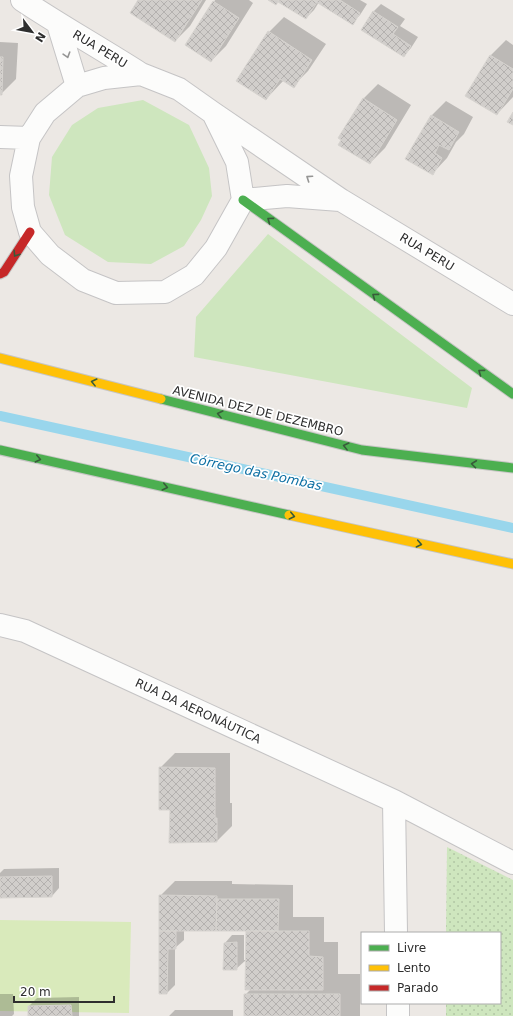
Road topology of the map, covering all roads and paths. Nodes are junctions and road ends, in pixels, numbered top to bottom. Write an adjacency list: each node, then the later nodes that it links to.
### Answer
1 (22, 0): 2 (street, RUA PERU)
2 (58, 24): 3 (street, RUA PERU); 4 (street, RUA PERU, one-way to 4)
3 (141, 74): 4 (street); 5 (street, RUA PERU)
4 (77, 86): 7 (street)
5 (214, 113): 8 (street); 9 (street, RUA PERU, one-way to 5)
6 (0, 137): 7 (street)
7 (29, 138): 10 (street)
8 (243, 200): 9 (street, RUA PERU); 10 (street); 14 (highway, one-way to 8)
9 (341, 200): 12 (street, RUA PERU)
10 (30, 232): 11 (highway, one-way to 11)
11 (0, 274)
12 (513, 304)
13 (0, 358): 16 (highway, AVENIDA DEZ DE DEZEMBRO, one-way to 13)
14 (513, 394)
15 (0, 450): 17 (highway, one-way to 17)
16 (513, 468)
17 (513, 564)
18 (0, 625): 19 (street, RUA DA AERONÁUTICA)
19 (394, 801): 20 (street, RUA DA AERONÁUTICA); 21 (street)
20 (513, 863)
21 (396, 932)
22 (398, 1004): 23 (street)
23 (398, 1016)

